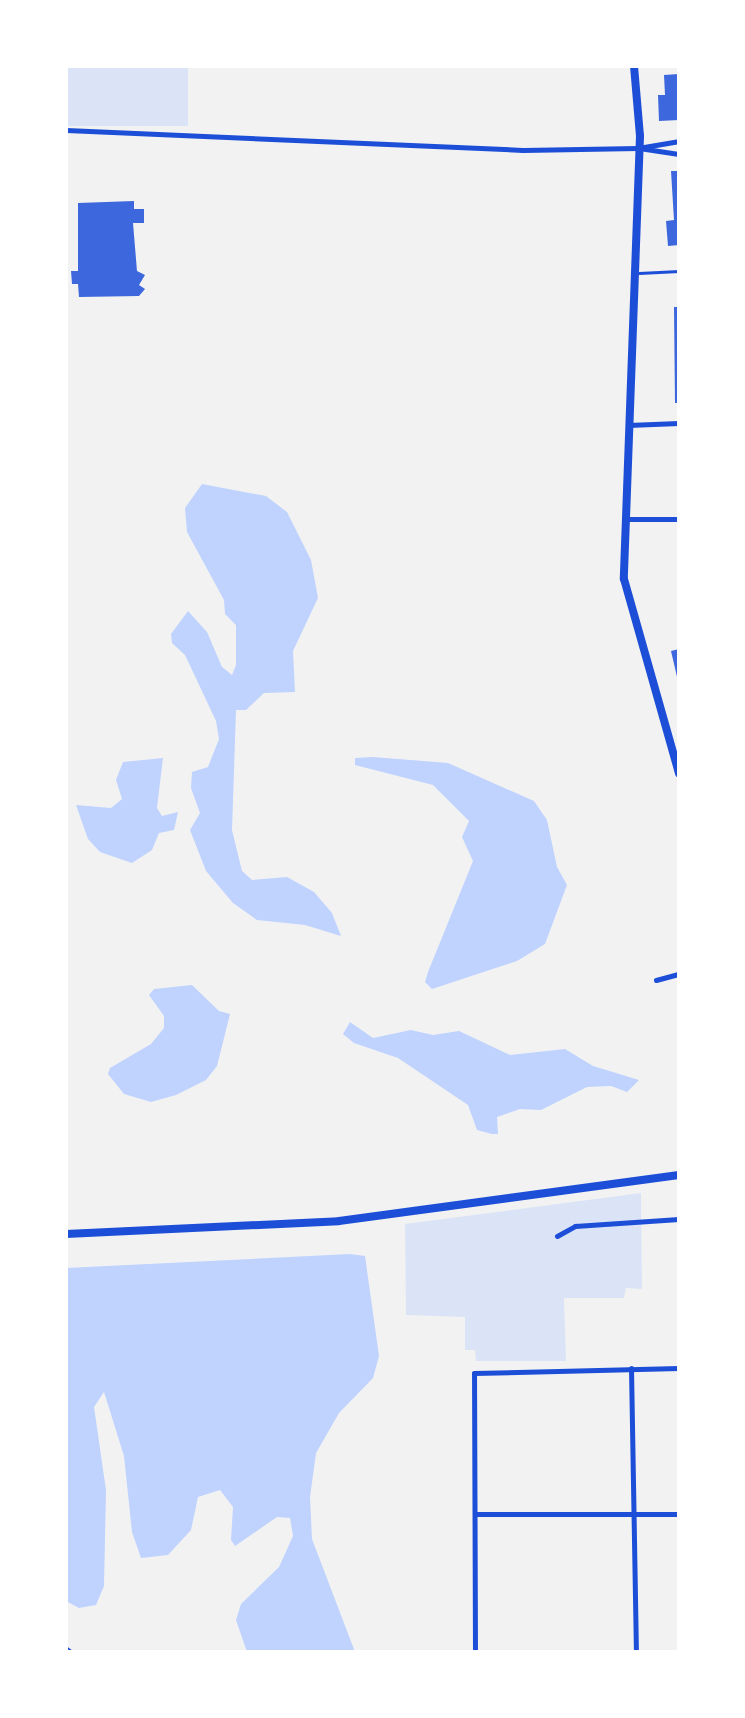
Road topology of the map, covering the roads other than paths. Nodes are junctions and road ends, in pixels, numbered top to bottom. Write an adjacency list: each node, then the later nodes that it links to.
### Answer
1 (634, 66): 4 (main road)
2 (66, 130): 4 (street)
3 (679, 141): 4 (street)
4 (638, 148): 5 (street); 7 (main road)
5 (679, 154)
6 (679, 271): 7 (lane)
7 (634, 273): 9 (main road)
8 (679, 423): 9 (street)
9 (628, 425): 10 (main road)
10 (627, 519): 11 (street); 12 (main road)
11 (679, 519)
12 (679, 773)
13 (679, 974): 14 (street)
14 (656, 980)
15 (679, 1175): 17 (main road)
16 (679, 1219): 18 (street)
17 (66, 1234)
18 (557, 1236)
19 (631, 1368): 20 (street); 21 (street); 23 (street)
20 (679, 1368)
21 (475, 1514): 23 (street); 24 (street)
22 (679, 1514): 23 (street)
23 (634, 1515): 25 (street)
24 (475, 1652)
25 (636, 1652)

